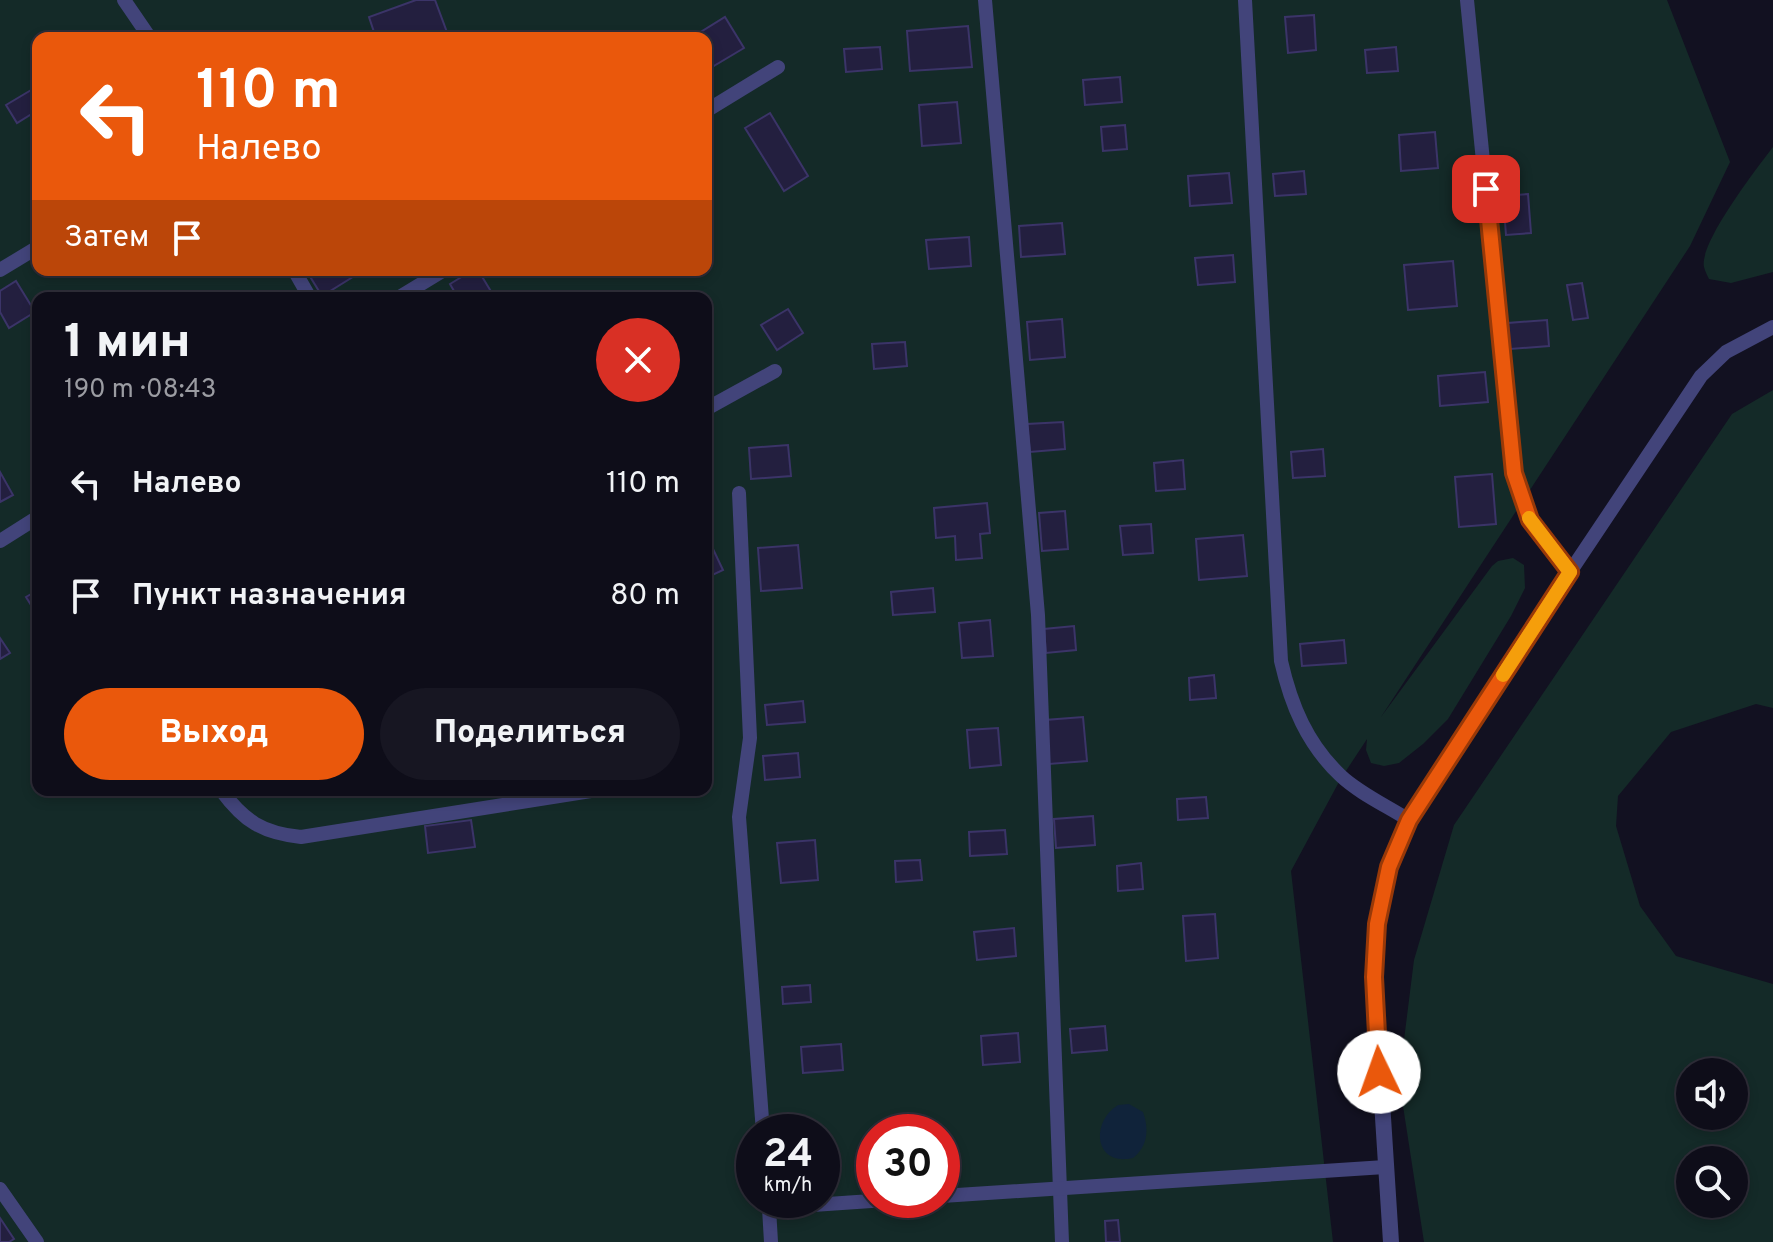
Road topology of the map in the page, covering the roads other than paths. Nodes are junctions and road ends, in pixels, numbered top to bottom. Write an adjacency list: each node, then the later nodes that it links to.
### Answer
1 (124, 0): 5 (lane)
2 (985, 0): 24 (lane)
3 (1245, 0): 21 (lane)
4 (1467, 0): 18 (lane)
5 (146, 32)
6 (778, 67): 7 (lane)
7 (712, 107)
8 (32, 251): 9 (lane)
9 (0, 270)
10 (434, 276): 11 (lane)
11 (408, 292)
12 (1773, 327): 18 (lane)
13 (775, 371): 14 (lane)
14 (712, 406)
15 (739, 493): 22 (lane)
16 (32, 521): 17 (lane)
17 (0, 541)
18 (1570, 572): 21 (street)
19 (226, 796): 20 (lane)
20 (559, 796)
21 (1409, 820): 23 (street)
22 (762, 1114)
23 (1385, 1167): 24 (lane); 31 (street)
24 (1059, 1188): 26 (lane); 30 (lane)
25 (0, 1189): 28 (lane)
26 (960, 1195)
27 (770, 1218): 29 (lane)
28 (37, 1242)
29 (771, 1242)
30 (1062, 1242)
31 (1391, 1242)

